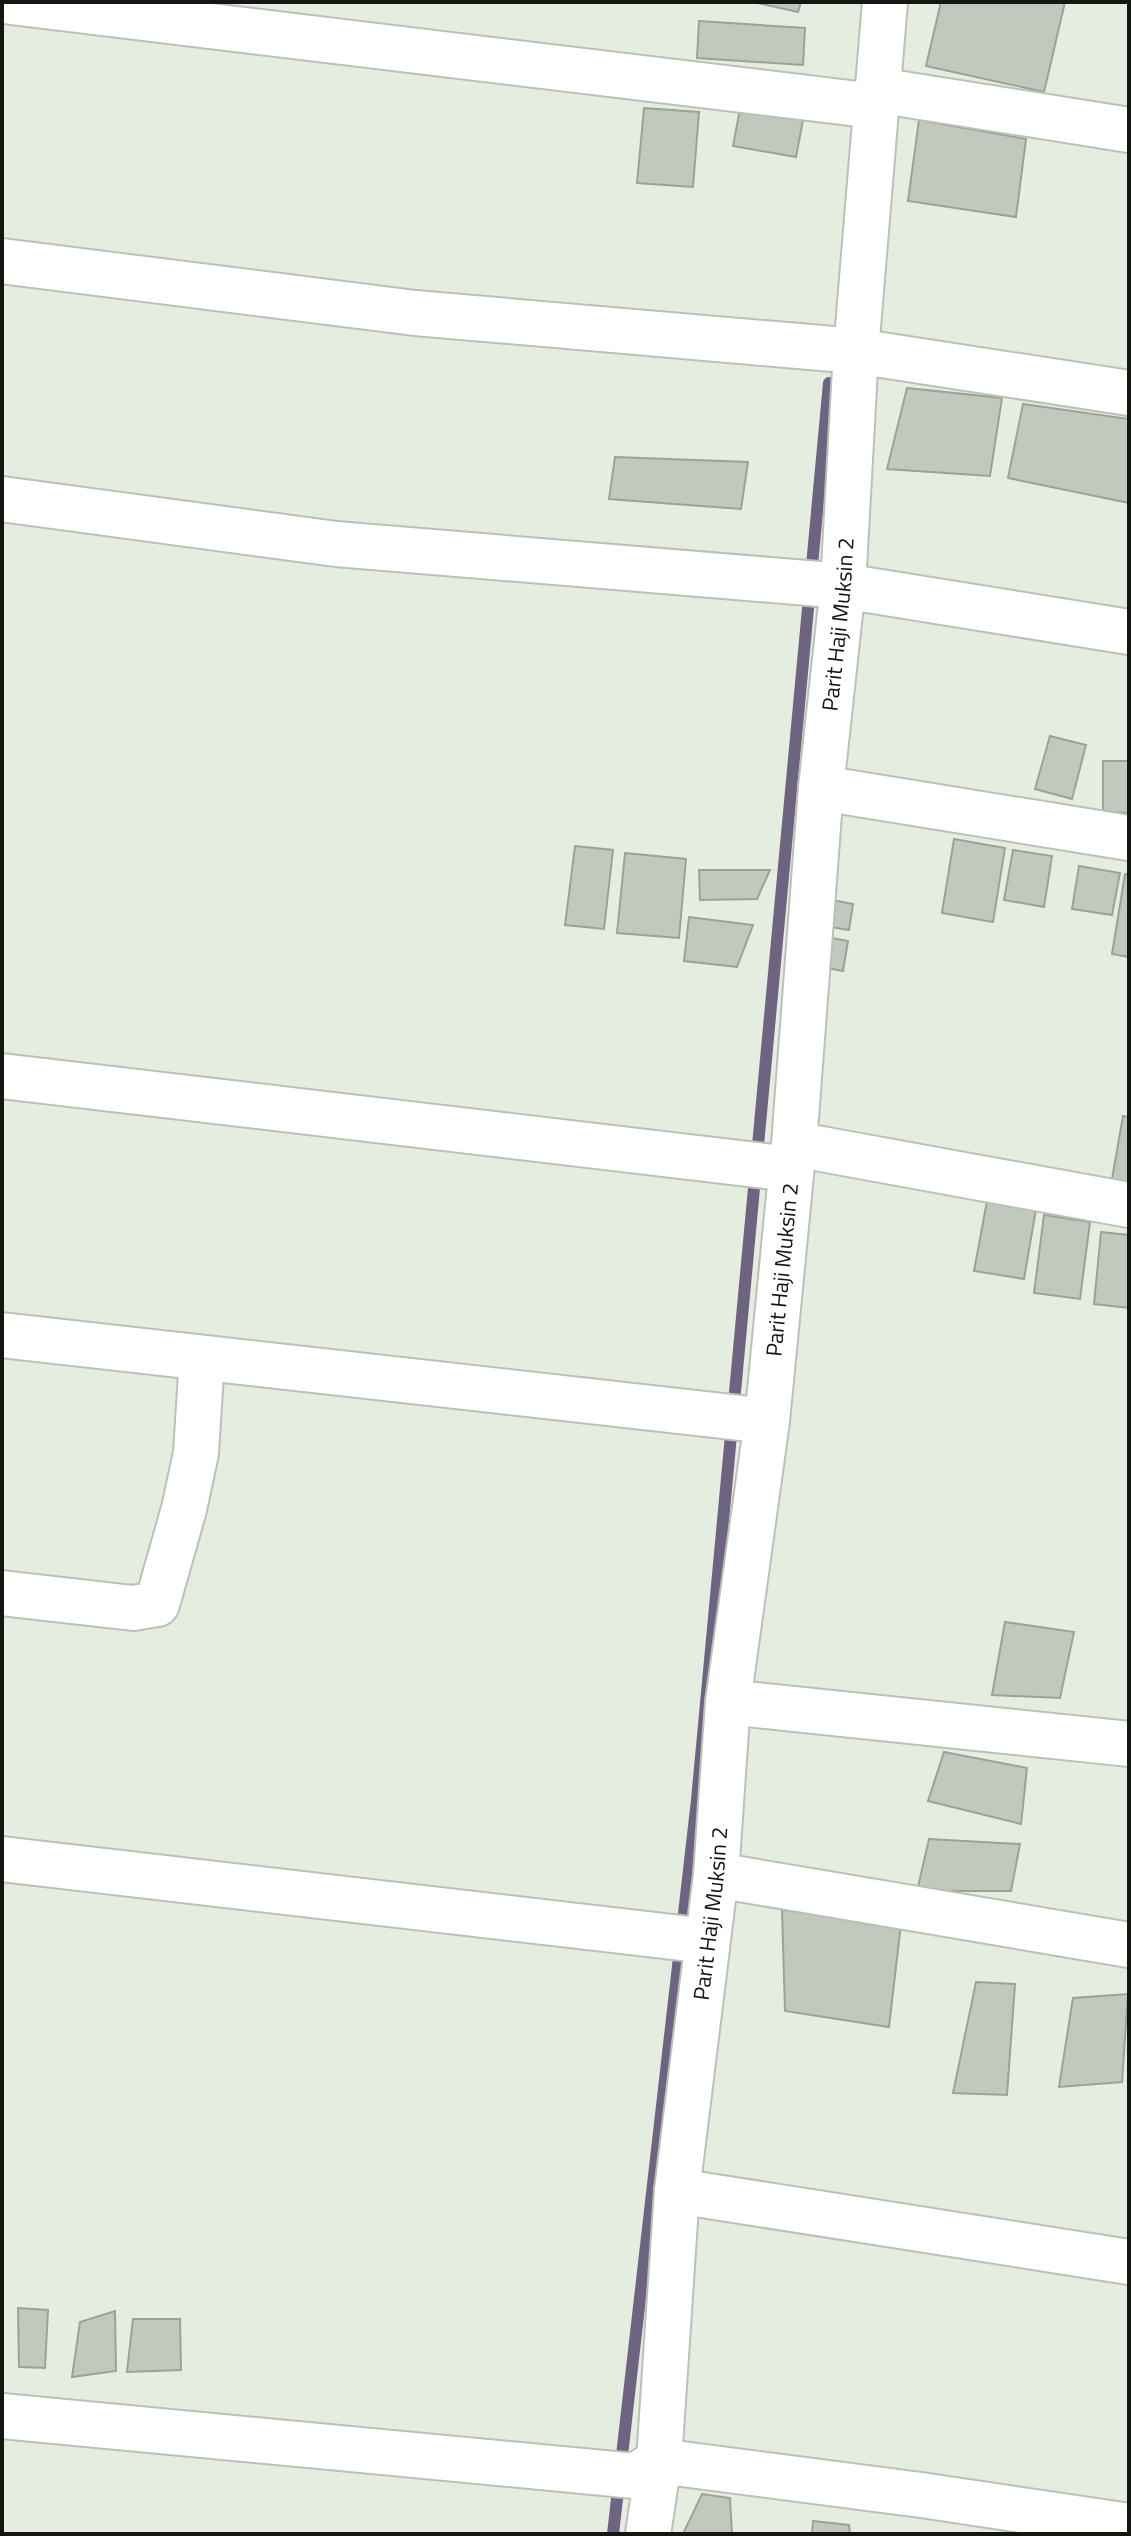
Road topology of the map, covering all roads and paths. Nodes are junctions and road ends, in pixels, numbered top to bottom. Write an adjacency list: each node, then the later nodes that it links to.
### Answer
1 (11, 2): 3 (street)
2 (885, 2): 3 (street, Parit Haji Muksin 2)
3 (876, 98): 4 (street); 6 (street, Parit Haji Muksin 2)
4 (1129, 130)
5 (2, 261): 6 (street)
6 (856, 351): 7 (street); 9 (street, Parit Haji Muksin 2)
7 (1129, 393)
8 (2, 499): 9 (street)
9 (843, 586): 10 (street); 11 (street, Parit Haji Muksin 2)
10 (1129, 632)
11 (821, 788): 12 (street); 14 (street, Parit Haji Muksin 2)
12 (1129, 838)
13 (2, 1076): 14 (street)
14 (792, 1157): 15 (street); 18 (street, Parit Haji Muksin 2)
15 (1129, 1205)
16 (2, 1335): 17 (street)
17 (202, 1358): 18 (street); 19 (street)
18 (767, 1421): 20 (street, Parit Haji Muksin 2)
19 (2, 1593)
20 (728, 1702): 21 (street); 23 (street, Parit Haji Muksin 2)
21 (1129, 1744)
22 (2, 1859): 24 (street)
23 (716, 1875): 24 (street, Parit Haji Muksin 2); 25 (street)
24 (707, 1941): 26 (street, Parit Haji Muksin 2)
25 (1129, 1945)
26 (677, 2191): 27 (street); 29 (street, Parit Haji Muksin 2)
27 (1129, 2262)
28 (2, 2416): 29 (street)
29 (647, 2469): 30 (street); 31 (street, Parit Haji Muksin 2)
30 (1129, 2526)
31 (648, 2534)

